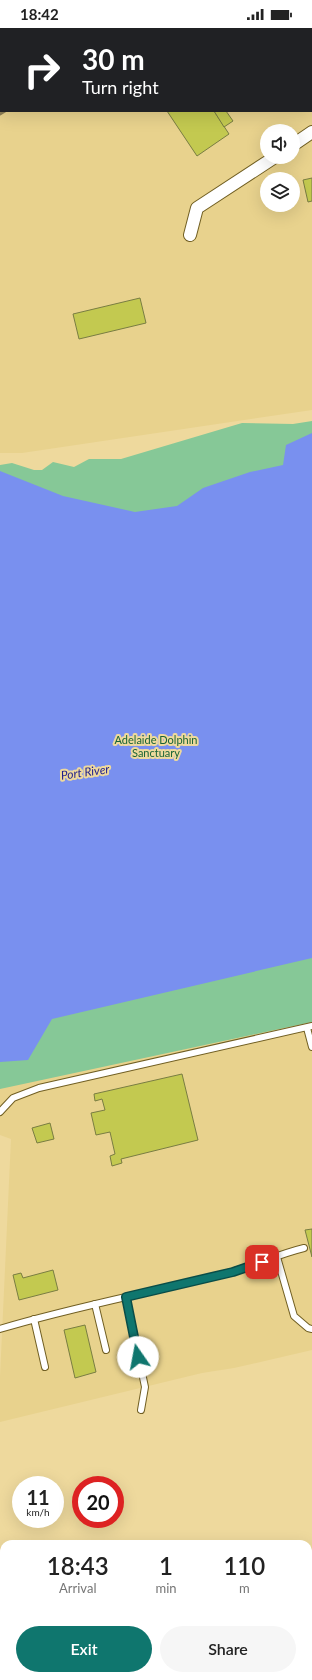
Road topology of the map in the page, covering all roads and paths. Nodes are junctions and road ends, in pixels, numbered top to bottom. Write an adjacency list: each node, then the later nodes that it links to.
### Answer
1 (312, 132): 2 (street)
2 (300, 140)
3 (264, 164): 4 (street)
4 (190, 235)
5 (310, 1027): 6 (lane); 7 (lane)
6 (312, 1047)
7 (0, 1112)
8 (304, 1248): 9 (lane)
9 (277, 1257): 10 (lane); 14 (lane)
10 (126, 1297): 11 (lane); 17 (lane)
11 (95, 1304): 12 (lane); 15 (lane)
12 (34, 1319): 13 (lane); 16 (lane)
13 (0, 1329)
14 (312, 1329)
15 (106, 1350)
16 (45, 1367)
17 (141, 1410)

